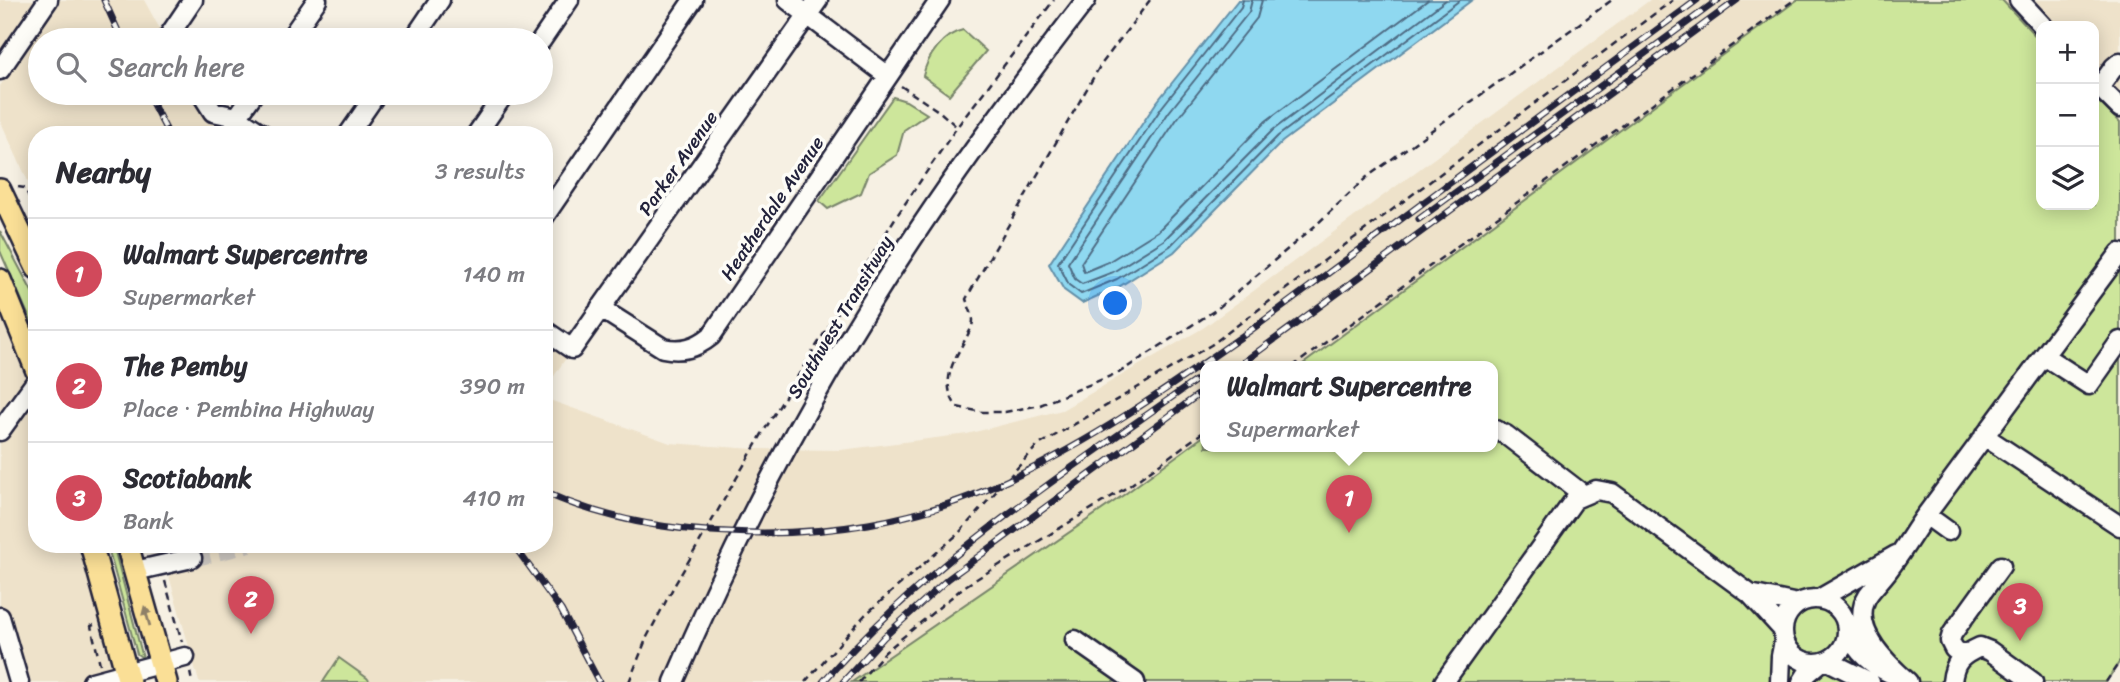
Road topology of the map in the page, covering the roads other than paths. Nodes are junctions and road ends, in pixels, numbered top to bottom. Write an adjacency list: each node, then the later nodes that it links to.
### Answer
1 (48, 0): 13 (street)
2 (193, 0): 14 (street)
3 (317, 0): 15 (street)
4 (440, 0): 16 (street)
5 (569, 0): 17 (street)
6 (693, 0): 34 (street)
7 (788, 0): 11 (street)
8 (940, 0): 21 (street, Heatherdale Avenue)
9 (1086, 0): 72 (street, Southwest Transitway)
10 (2019, 0): 12 (street)
11 (814, 7): 21 (street); 38 (street, Parker Avenue)
12 (2038, 21)
13 (29, 28)
14 (174, 28)
15 (297, 28)
16 (421, 28)
17 (550, 28)
18 (28, 29): 20 (street)
19 (2120, 62): 22 (street)
20 (0, 70)
21 (888, 76): 38 (street, Heatherdale Avenue)
22 (2097, 84)
23 (2099, 88): 28 (street)
24 (209, 105): 29 (street)
25 (246, 105): 29 (street)
26 (369, 105): 31 (street)
27 (497, 105): 32 (street)
28 (2120, 108)
29 (237, 117): 30 (street)
30 (250, 126)
31 (354, 126)
32 (482, 126)
33 (0, 190): 35 (main road)
34 (553, 204)
35 (28, 249)
36 (2120, 253): 42 (street)
37 (0, 280): 41 (main road)
38 (600, 309): 39 (street, Parker Avenue)
39 (553, 336)
40 (2120, 341): 42 (street)
41 (28, 349)
42 (2044, 356): 46 (street)
43 (28, 392): 44 (street)
44 (0, 431)
45 (1498, 431): 47 (street)
46 (1984, 436): 48 (street); 49 (street)
47 (1584, 495): 57 (street); 74 (street)
48 (1926, 515): 50 (street); 53 (street)
49 (2120, 526)
50 (1948, 531)
51 (93, 553): 69 (main road)
52 (130, 553): 56 (main road)
53 (1899, 553): 58 (street); 59 (street)
54 (181, 555): 56 (street)
55 (2001, 566): 67 (street)
56 (135, 571): 68 (main road, one-way to 56)
57 (1750, 594): 60 (street); 63 (street)
58 (1868, 596): 62 (street); 78 (street)
59 (1819, 599): 60 (street); 62 (street)
60 (1798, 604): 63 (street)
61 (0, 620): 71 (street)
62 (1847, 627): 66 (street); 78 (street)
63 (1784, 636): 66 (street); 75 (street)
64 (1075, 640): 73 (street)
65 (186, 657): 68 (street)
66 (1824, 662): 76 (street); 77 (street)
67 (1956, 668): 79 (street)
68 (163, 673): 69 (street)
69 (128, 678): 70 (street)
70 (98, 680)
71 (19, 682)
72 (674, 682)
73 (1135, 682)
74 (1444, 682)
75 (1780, 682)
76 (1802, 682)
77 (1870, 682)
78 (1908, 682)
79 (2033, 682)

